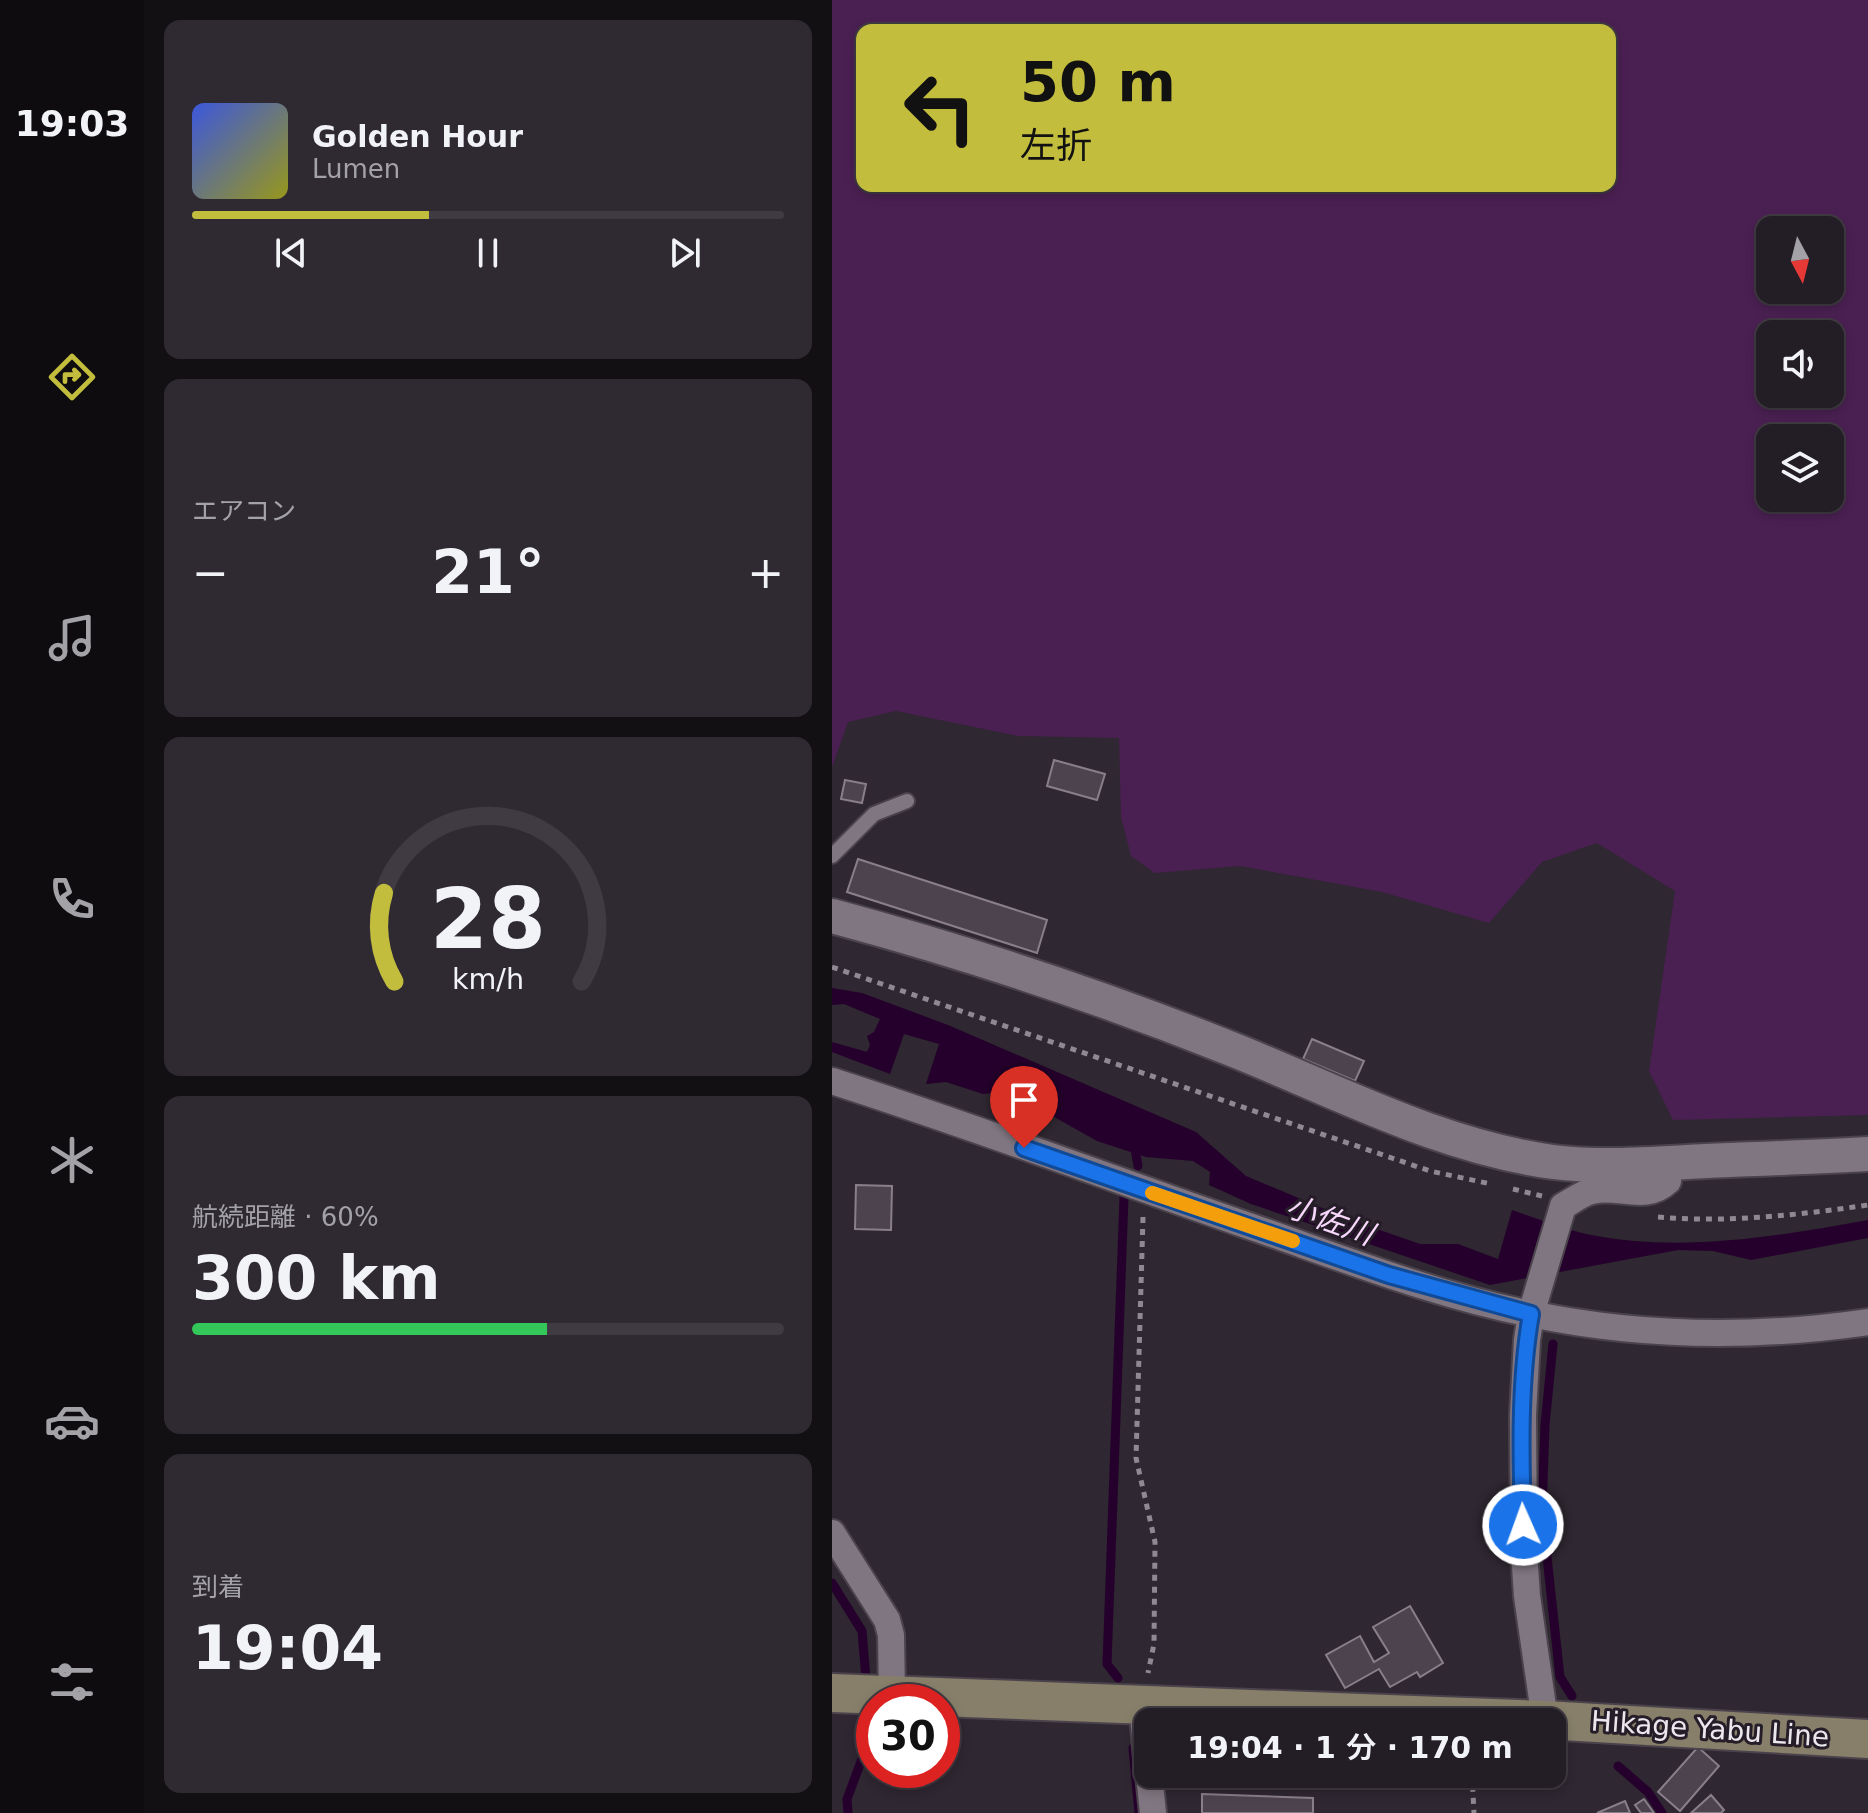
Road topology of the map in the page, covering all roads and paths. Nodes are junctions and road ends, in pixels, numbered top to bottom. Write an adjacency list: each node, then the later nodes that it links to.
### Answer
1 (907, 801): 2 (lane)
2 (832, 856)
3 (832, 916): 6 (street)
4 (832, 1081): 8 (street)
5 (1868, 1154): 6 (street)
6 (1669, 1163): 8 (street)
7 (1143, 1204): 15 (path)
8 (1533, 1310): 9 (street); 18 (street)
9 (1868, 1322)
10 (832, 1533): 11 (street)
11 (892, 1684)
12 (832, 1693): 13 (main road, Hikage Yabu Line)
13 (856, 1694)
14 (960, 1698): 15 (main road, Hikage Yabu Line)
15 (1142, 1705): 16 (street); 17 (main road, Hikage Yabu Line)
16 (1142, 1708)
17 (1223, 1708)
18 (1543, 1708)
19 (1566, 1721): 20 (main road, Hikage Yabu Line)
20 (1867, 1747)
21 (1150, 1788): 23 (street)
22 (1473, 1788): 24 (path)
23 (1153, 1813)
24 (1474, 1813)

